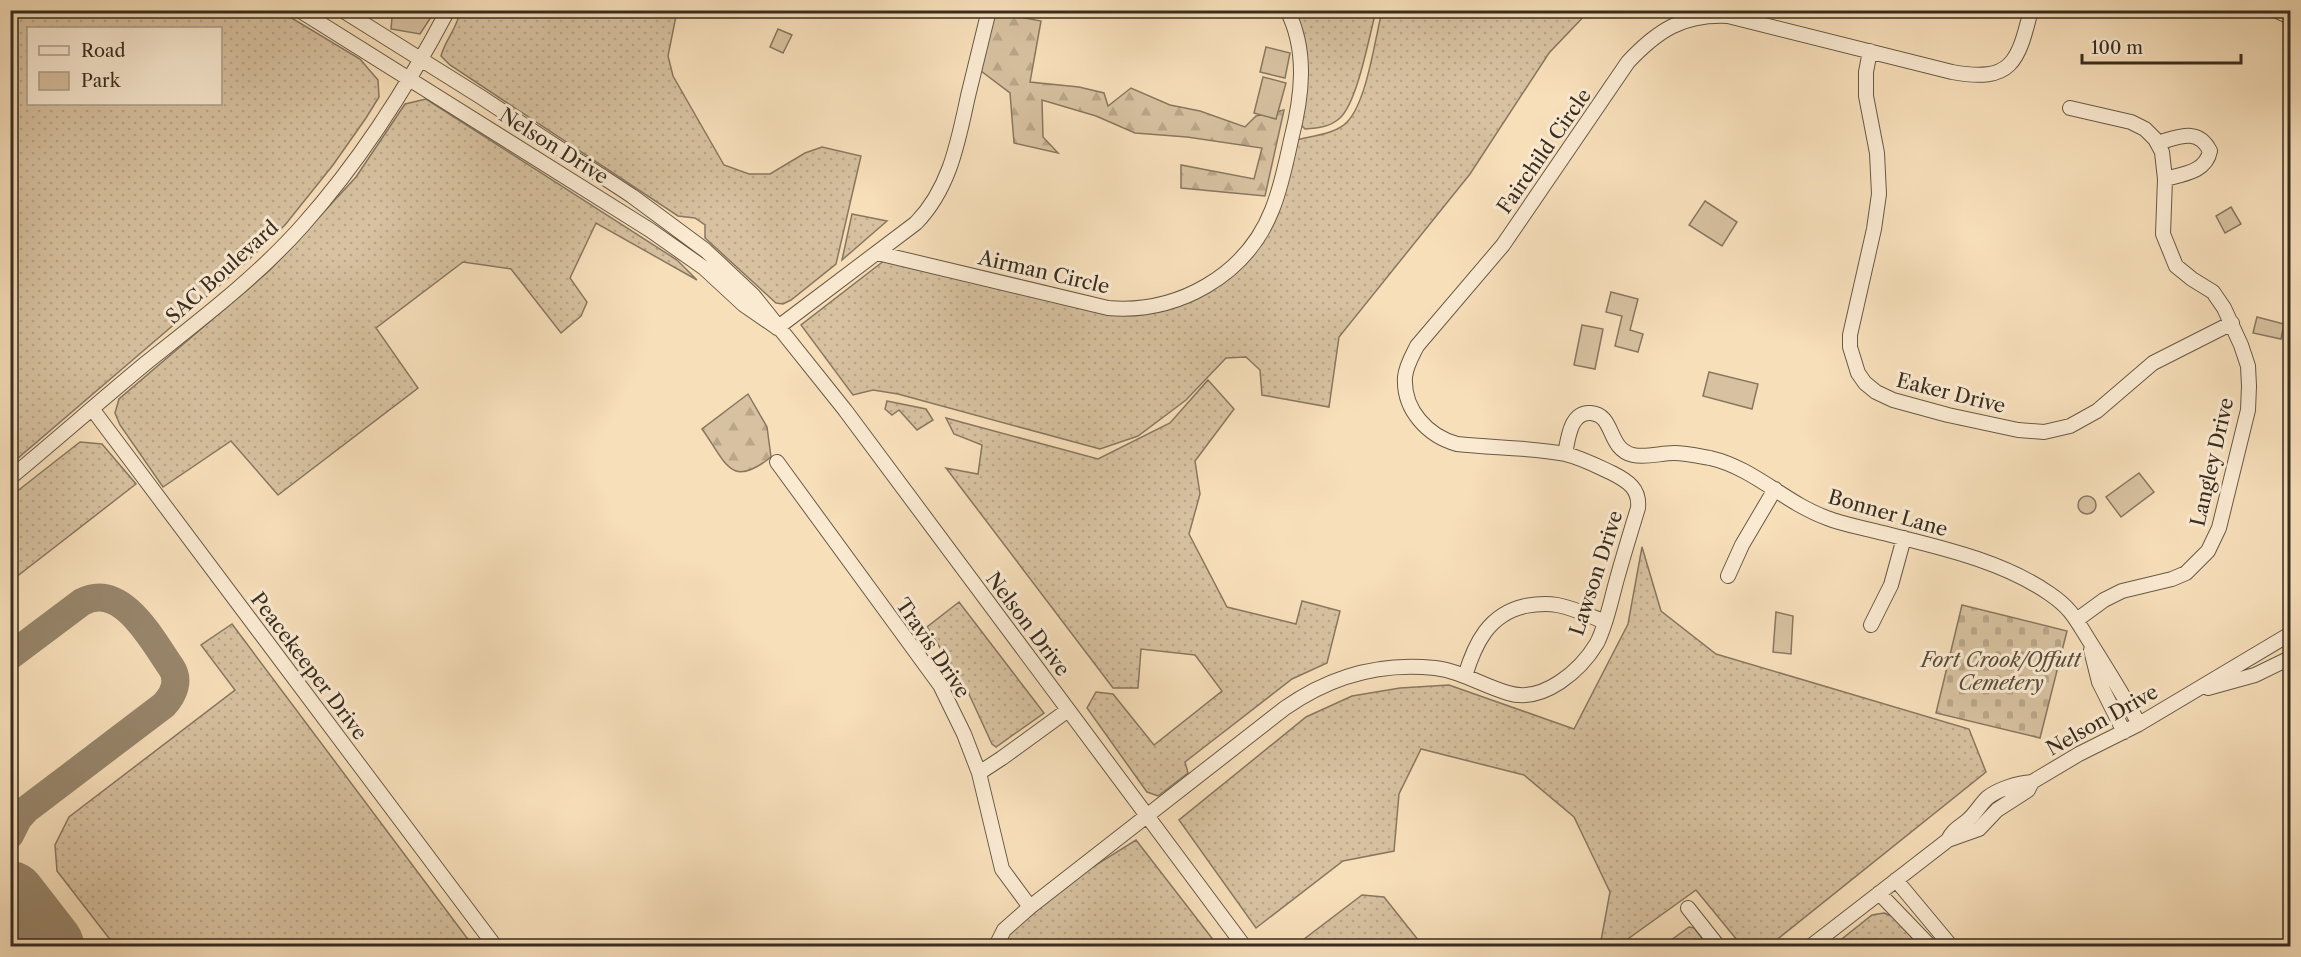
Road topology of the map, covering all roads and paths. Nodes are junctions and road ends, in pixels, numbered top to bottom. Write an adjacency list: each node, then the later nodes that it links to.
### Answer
1 (299, 10): 11 (street, Nelson Drive)
2 (342, 10): 10 (street, Nelson Drive)
3 (448, 10): 10 (street, SAC Boulevard)
4 (989, 10): 15 (street)
5 (1287, 10): 15 (street, Airman Circle)
6 (2031, 10): 9 (street, Fairchild Circle)
7 (2275, 10): 8 (street)
8 (2290, 17)
9 (1870, 51): 16 (street, Eaker Drive); 19 (street, Fairchild Circle)
10 (420, 59): 11 (street, SAC Boulevard); 17 (street, Nelson Drive)
11 (408, 79): 17 (street, Nelson Drive); 18 (street, SAC Boulevard)
12 (2070, 108): 13 (street)
13 (2157, 143): 14 (street, Langley Drive); 14 (street)
14 (2165, 179): 16 (street, Langley Drive)
15 (877, 253): 17 (street)
16 (2232, 323): 25 (street, Langley Drive)
17 (777, 328): 33 (street, Nelson Drive)
18 (93, 410): 21 (street, SAC Boulevard); 42 (street, Peacekeeper Drive)
19 (1565, 454): 22 (street, Bonner Lane); 26 (street, Lawson Drive)
20 (777, 462): 36 (street, Travis Drive)
21 (10, 478)
22 (1774, 489): 23 (street, Bonner Lane); 24 (street)
23 (1904, 538): 25 (street, Bonner Lane); 27 (street)
24 (1728, 576)
25 (2078, 619): 29 (street, Bonner Lane)
26 (1605, 622): 31 (street, Lawson Drive); 31 (street)
27 (1871, 626)
28 (2287, 637): 32 (street, Nelson Drive)
29 (2089, 639): 34 (street, Bonner Lane); 35 (street, Bonner Lane)
30 (2290, 658): 32 (street, Nelson Drive)
31 (1465, 676): 37 (street)
32 (2192, 692): 34 (street, Nelson Drive)
33 (1068, 710): 36 (street); 37 (street, Nelson Drive)
34 (2139, 724): 35 (street, Nelson Drive)
35 (2124, 732): 38 (street, Nelson Drive)
36 (979, 773): 40 (street, Travis Drive)
37 (1146, 818): 40 (street); 44 (street, Nelson Drive)
38 (1896, 880): 39 (street, Nelson Drive); 48 (street)
39 (1879, 893): 46 (street, Nelson Drive); 47 (street)
40 (1030, 907): 43 (street)
41 (1688, 908): 45 (street)
42 (495, 946)
43 (996, 946)
44 (1244, 946)
45 (1718, 946)
46 (1811, 946)
47 (1930, 946)
48 (1951, 946)

